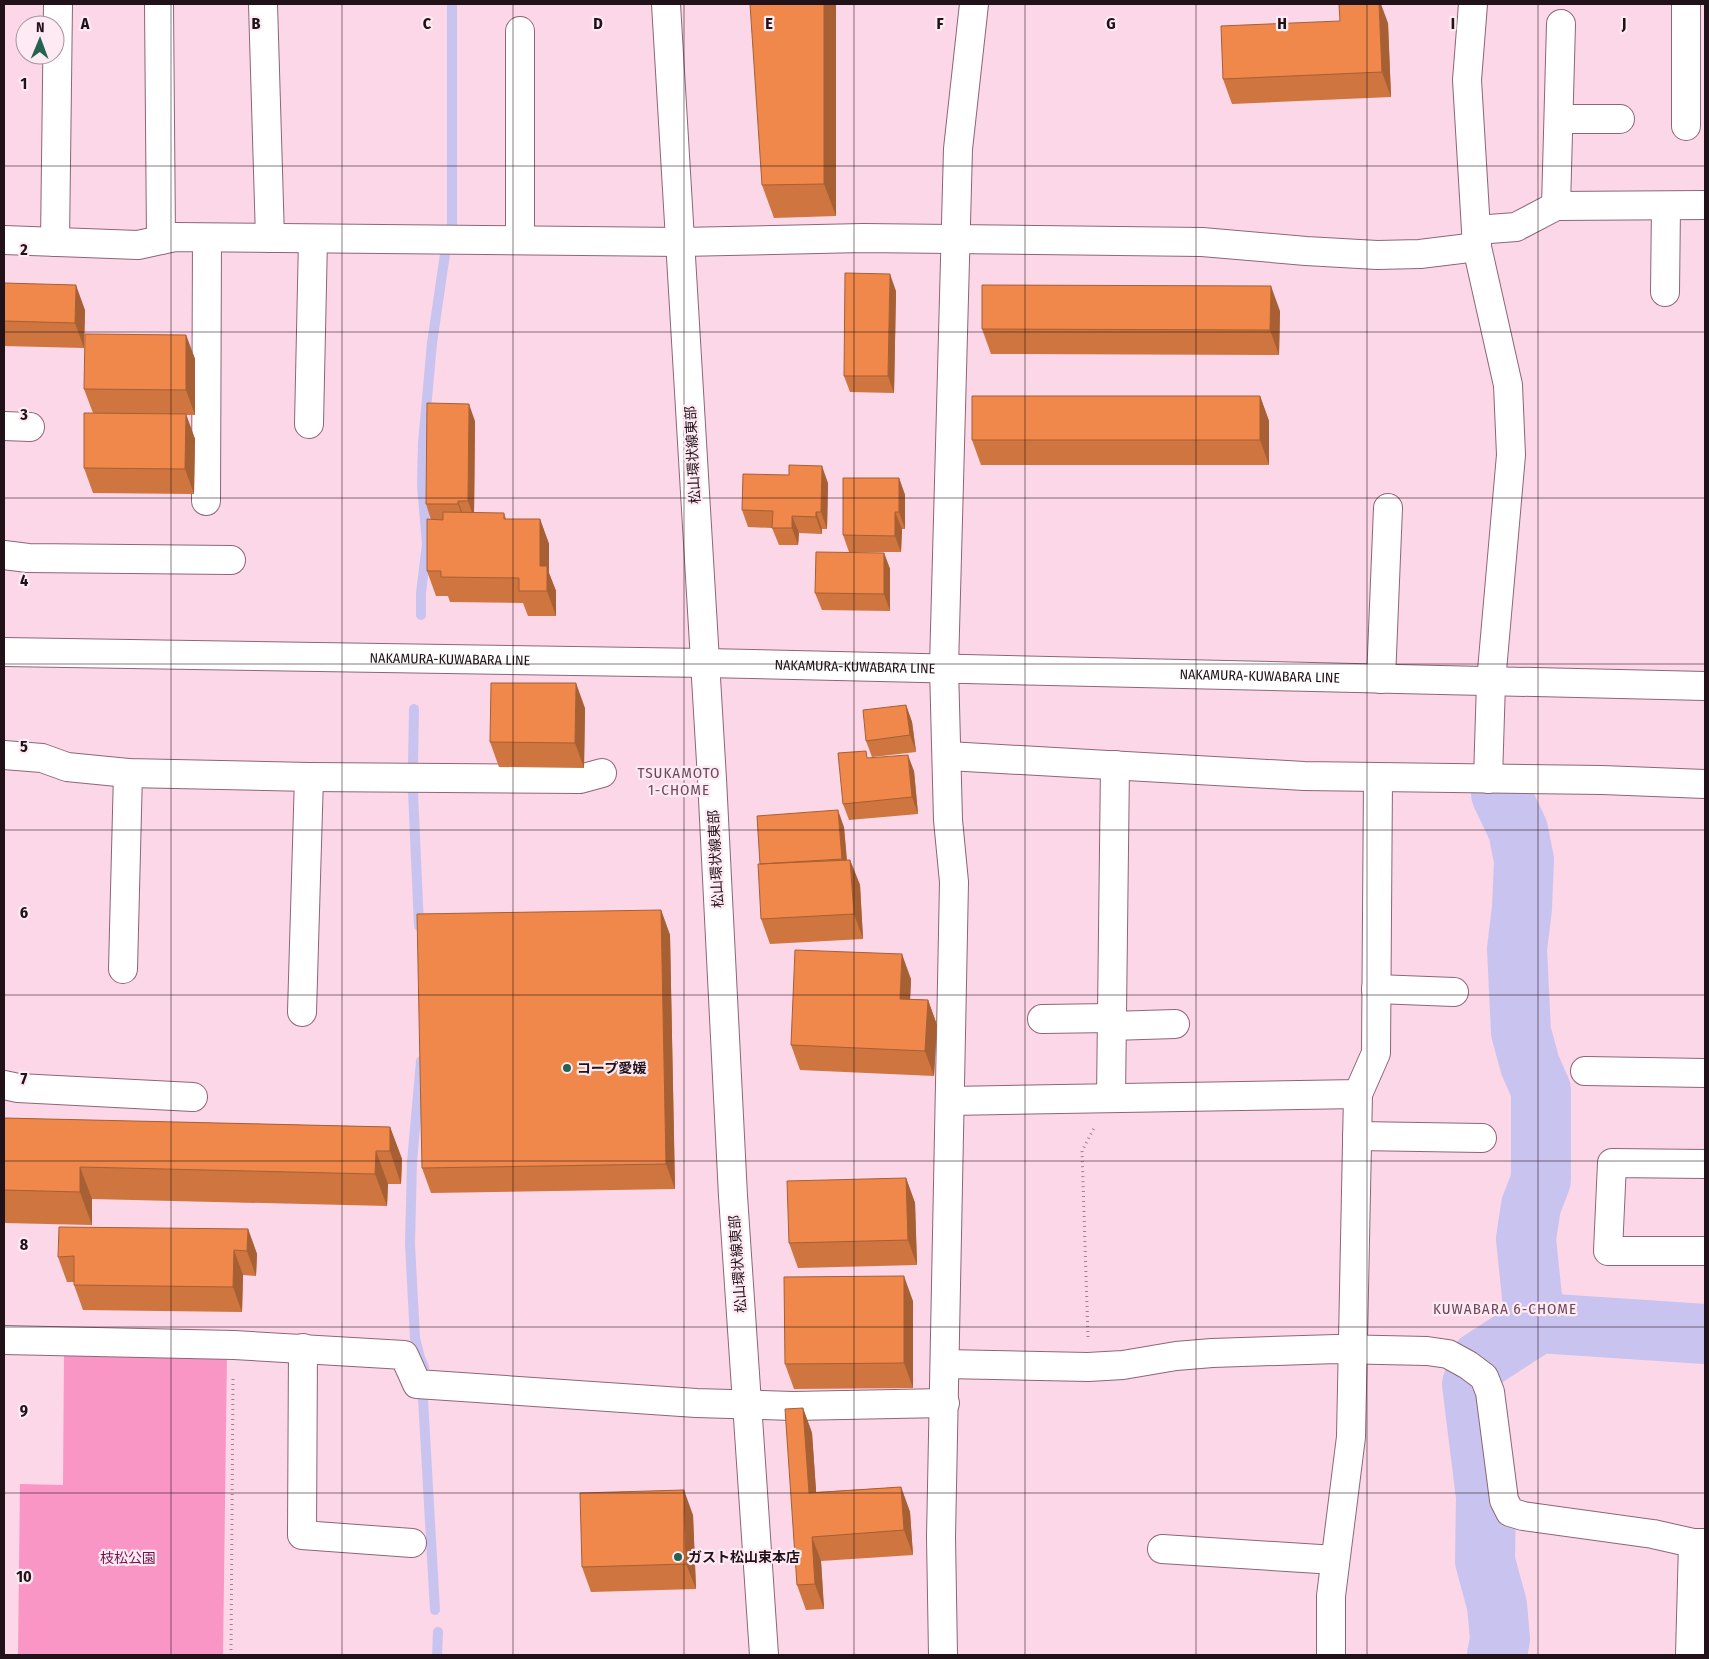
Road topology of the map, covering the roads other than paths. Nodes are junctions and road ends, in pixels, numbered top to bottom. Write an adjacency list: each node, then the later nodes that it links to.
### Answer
1 (58, 4): 24 (street)
2 (159, 4): 22 (street)
3 (263, 4): 17 (street)
4 (666, 4): 25 (street, 松山環状線東部)
5 (974, 4): 18 (street)
6 (1473, 4): 19 (street)
7 (1686, 4): 12 (street)
8 (1561, 24): 10 (street)
9 (520, 31): 23 (street)
10 (1560, 119): 11 (street); 14 (street)
11 (1620, 119)
12 (1686, 126)
13 (1705, 205): 15 (street)
14 (1556, 206): 15 (street); 19 (street)
15 (1666, 206): 26 (street)
16 (207, 238): 17 (street); 22 (street); 28 (street)
17 (270, 238): 20 (street)
18 (956, 238): 19 (street); 25 (street); 34 (street)
19 (1476, 238): 36 (street)
20 (313, 239): 23 (street); 27 (street)
21 (4, 240): 24 (street)
22 (161, 240): 24 (street)
23 (520, 240): 25 (street)
24 (55, 242)
25 (681, 242): 33 (street, 松山環状線東部)
26 (1665, 292)
27 (310, 424)
28 (206, 501)
29 (1388, 508): 35 (street)
30 (4, 555): 31 (street)
31 (231, 560)
32 (4, 652): 33 (street, NAKAMURA-KUWABARA LINE)
33 (705, 662): 34 (street, NAKAMURA-KUWABARA LINE); 70 (street, 松山環状線東部)
34 (944, 667): 35 (street, NAKAMURA-KUWABARA LINE); 39 (street)
35 (1381, 679): 36 (street, NAKAMURA-KUWABARA LINE)
36 (1491, 682): 37 (street, NAKAMURA-KUWABARA LINE); 45 (street)
37 (1705, 686)
38 (4, 755): 41 (street)
39 (948, 756): 40 (street); 60 (street)
40 (1114, 765): 44 (street); 52 (street)
41 (128, 773): 43 (street); 47 (street)
42 (602, 773): 43 (street)
43 (309, 777): 50 (street)
44 (1378, 778): 45 (street); 48 (street)
45 (1488, 779): 46 (street)
46 (1705, 784)
47 (123, 969)
48 (1376, 989): 49 (street); 57 (street)
49 (1454, 992)
50 (302, 1012)
51 (1042, 1019): 52 (street)
52 (1111, 1022): 53 (street); 59 (street)
53 (1175, 1024)
54 (1586, 1071): 55 (street)
55 (1705, 1073)
56 (4, 1085): 58 (street)
57 (1358, 1094): 59 (street); 61 (street)
58 (193, 1097)
59 (1110, 1098): 60 (street)
60 (950, 1101): 68 (street)
61 (1357, 1136): 62 (street); 67 (street)
62 (1482, 1138)
63 (1705, 1164): 64 (street)
64 (1705, 1251)
65 (4, 1340): 66 (street)
66 (302, 1348): 70 (street); 71 (street)
67 (1353, 1349): 68 (street); 72 (street); 74 (street)
68 (945, 1364): 69 (street)
69 (945, 1403): 70 (street); 76 (street)
70 (748, 1404): 75 (street, 松山環状線東部)
71 (412, 1543)
72 (1699, 1543): 78 (street)
73 (1162, 1549): 74 (street)
74 (1335, 1560): 77 (street)
75 (764, 1655)
76 (943, 1655)
77 (1331, 1655)
78 (1690, 1655)

